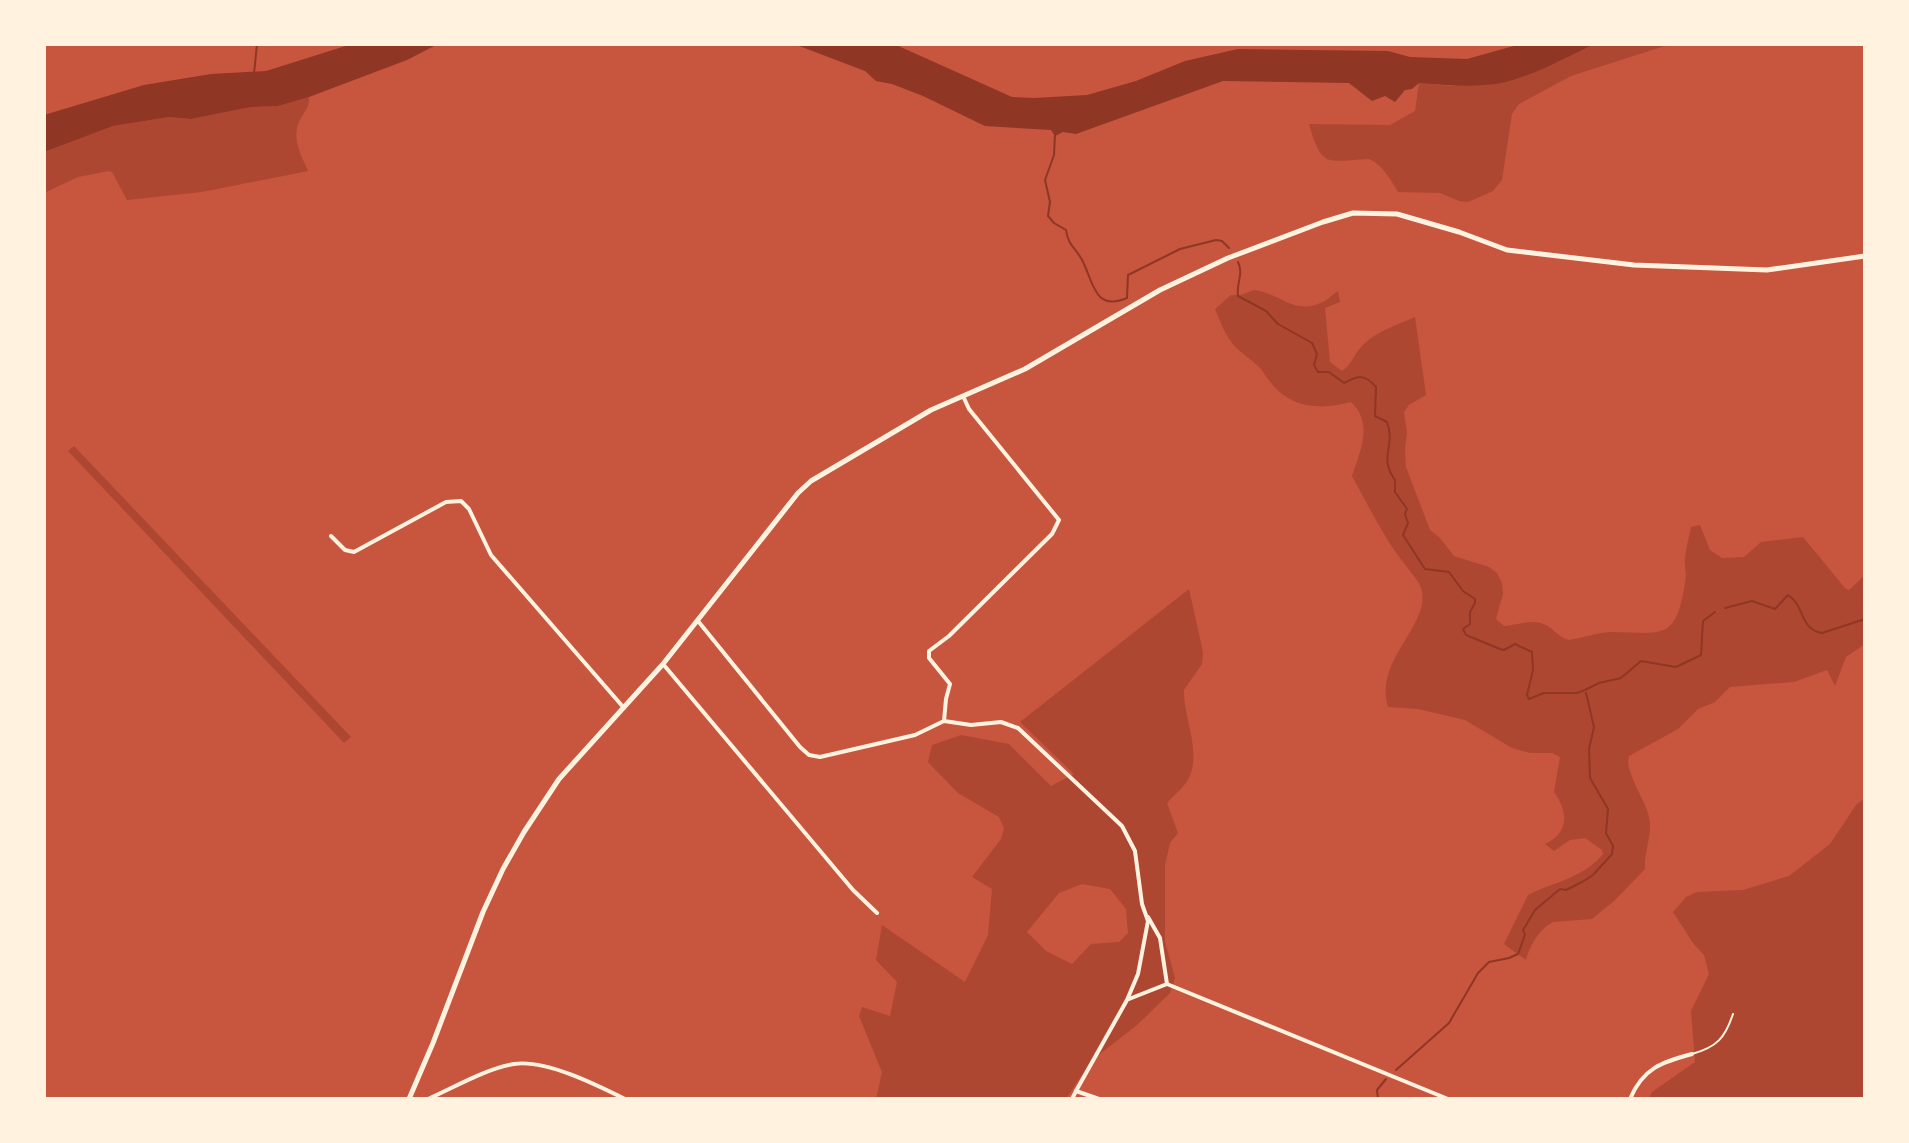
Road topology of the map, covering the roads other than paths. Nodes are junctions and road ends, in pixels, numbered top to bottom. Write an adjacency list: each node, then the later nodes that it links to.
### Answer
1 (1865, 256): 2 (street)
2 (963, 396): 4 (street); 7 (street)
3 (331, 536): 6 (street)
4 (698, 621): 5 (street); 7 (street)
5 (663, 664): 6 (street); 8 (street)
6 (624, 708): 15 (street)
7 (944, 721): 9 (street)
8 (877, 913)
9 (1146, 915): 10 (street); 11 (street)
10 (1167, 984): 11 (street); 20 (street)
11 (1127, 1000): 14 (street)
12 (1733, 1014): 13 (lane)
13 (1692, 1054): 21 (street)
14 (1076, 1091): 18 (street); 19 (street)
15 (409, 1099)
16 (428, 1099): 17 (street)
17 (625, 1099)
18 (1072, 1099)
19 (1099, 1099)
20 (1448, 1099)
21 (1630, 1099)

